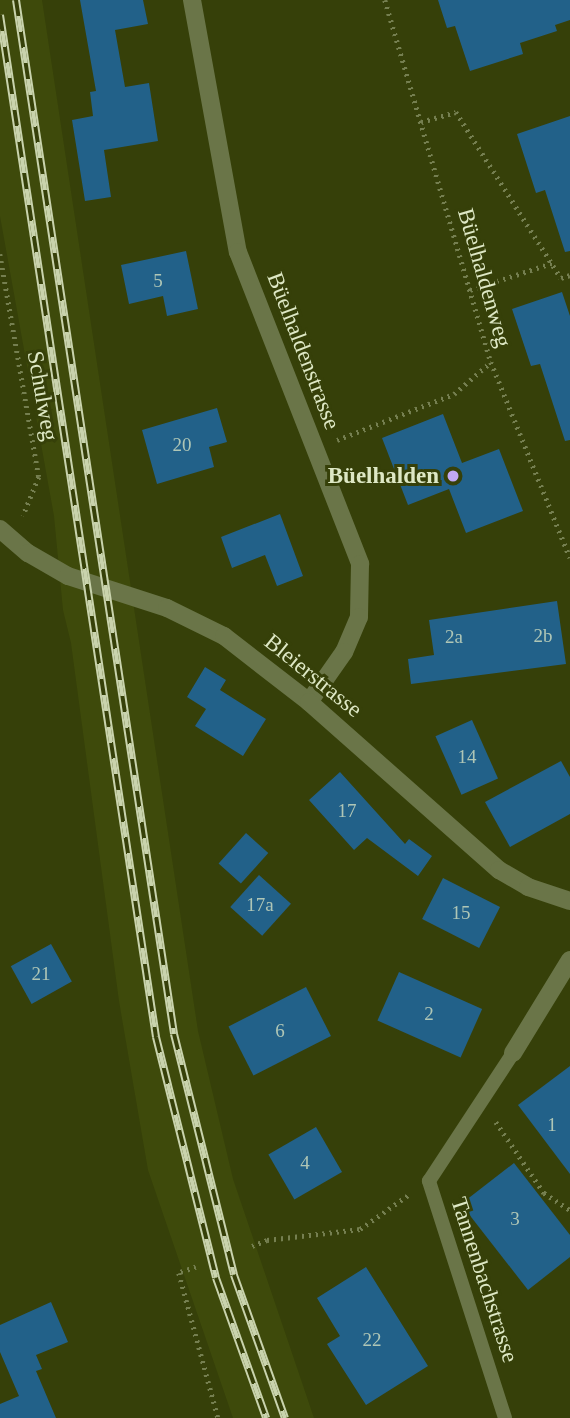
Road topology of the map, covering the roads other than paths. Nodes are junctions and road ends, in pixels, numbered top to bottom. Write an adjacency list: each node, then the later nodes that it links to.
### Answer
1 (192, 0): 3 (street, Büelhaldenstrasse)
2 (2, 531): 3 (street, Bleierstrasse)
3 (309, 702): 4 (street, Bleierstrasse)
4 (570, 901)
5 (570, 960): 6 (street)
6 (513, 1053): 7 (lane, Tannenbachstrasse)
7 (505, 1418)

